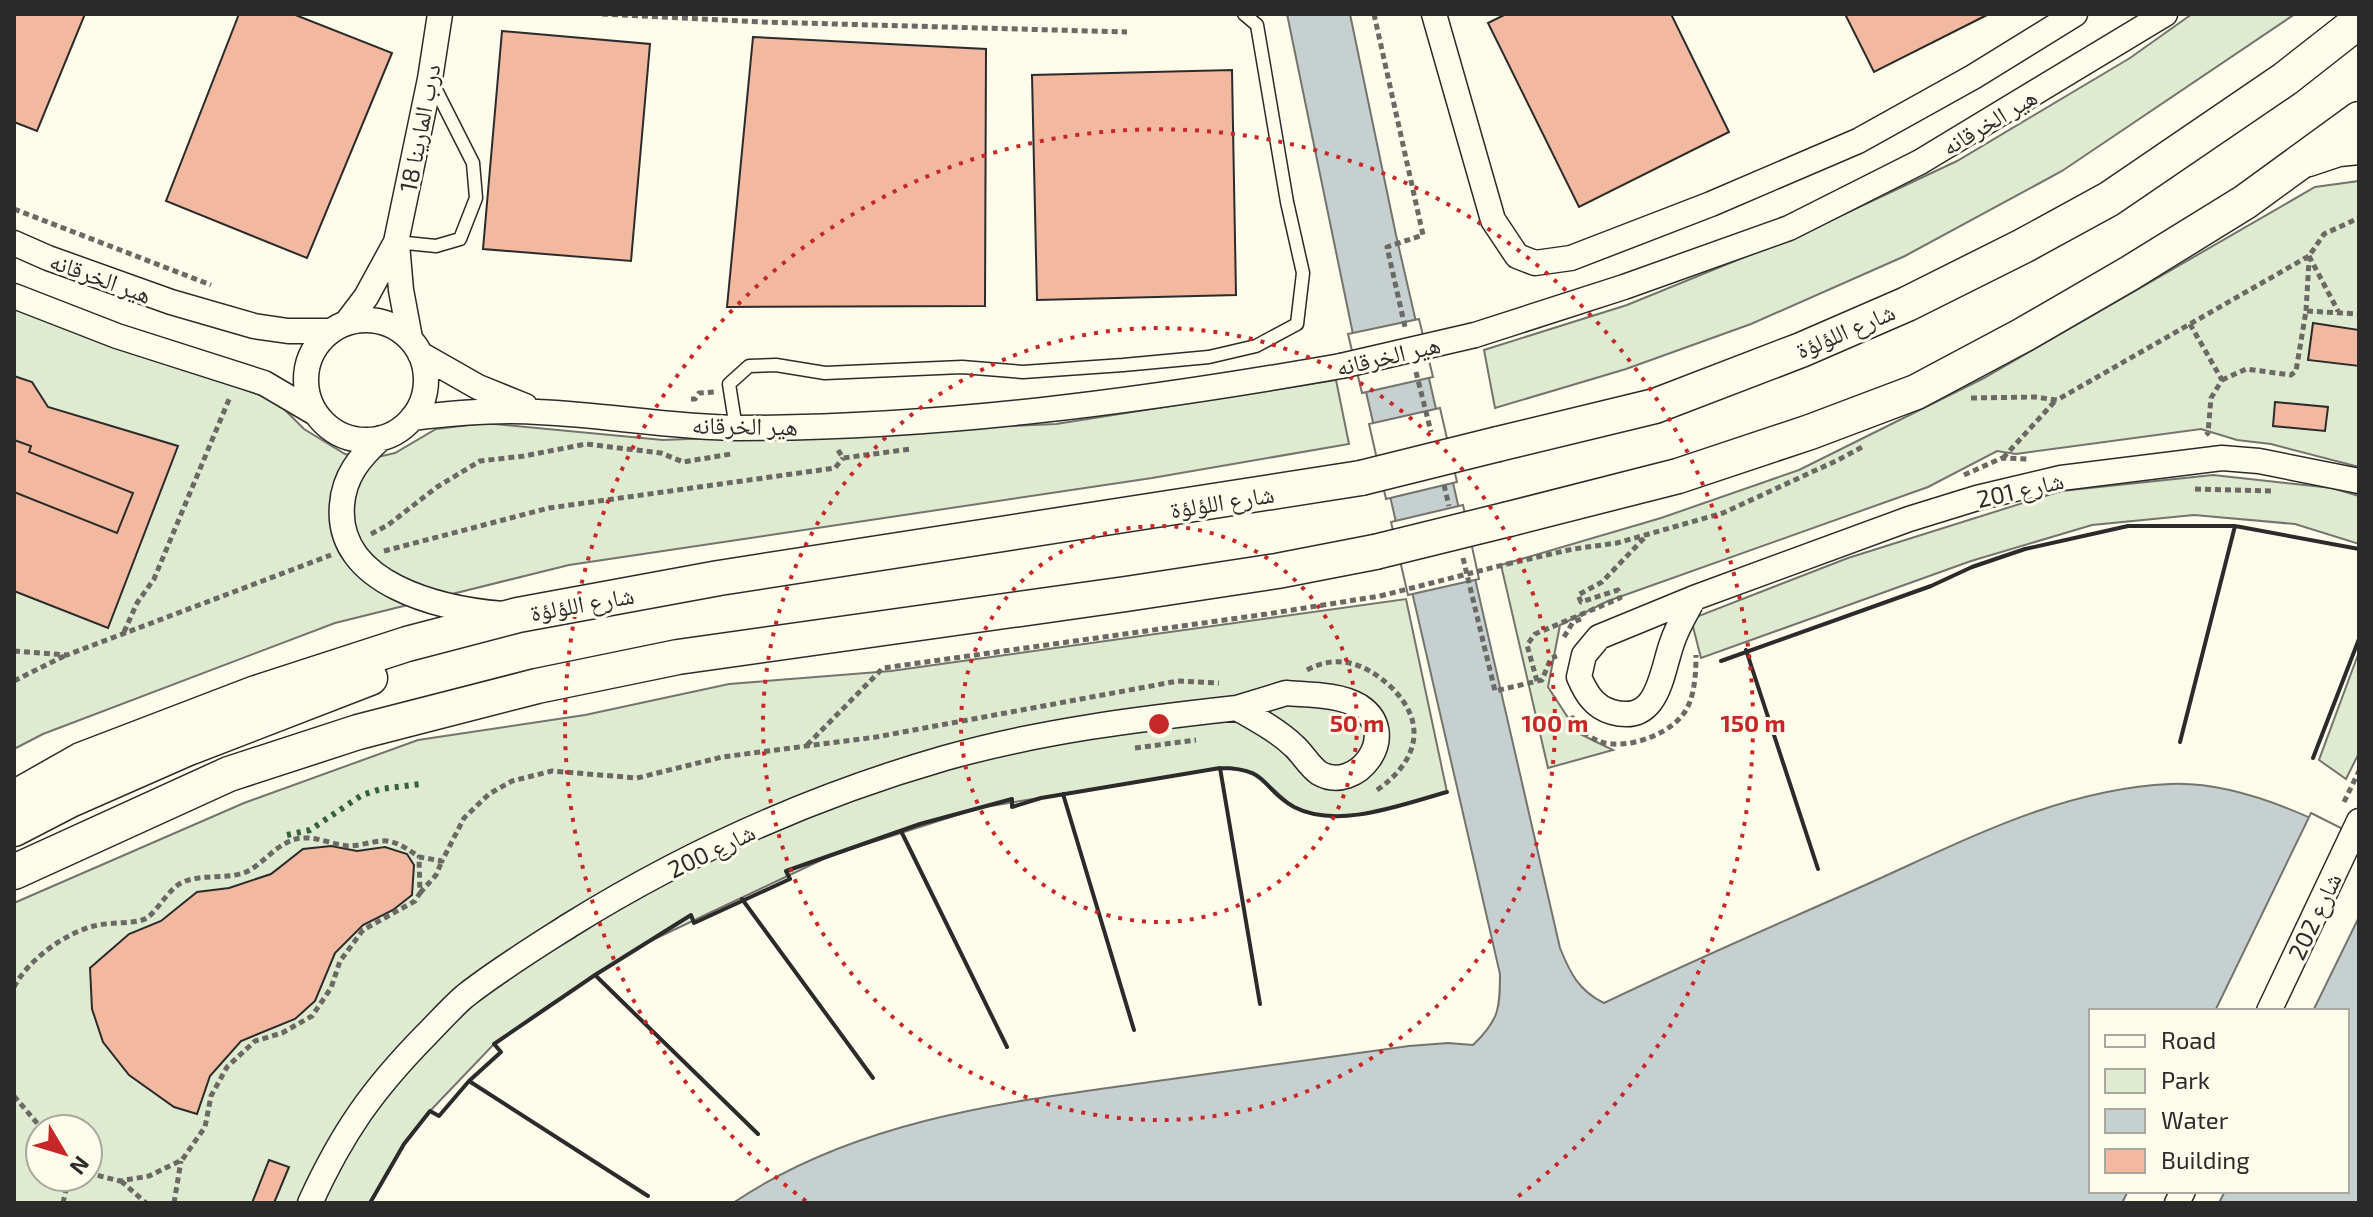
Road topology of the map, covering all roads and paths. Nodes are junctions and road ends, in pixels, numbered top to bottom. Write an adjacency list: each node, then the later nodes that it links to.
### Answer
1 (440, 14): 11 (street, درب المارينا 18)
2 (602, 14): 10 (path)
3 (1244, 14): 31 (lane)
4 (1374, 14): 26 (path)
5 (1434, 14): 6 (street)
6 (2075, 14)
7 (2165, 14): 9 (street, هير الخرقانه)
8 (2359, 21): 56 (main road, شارع اللؤلؤة, bridge)
9 (2138, 22): 38 (street, هير الخرقانه, bridge)
10 (1127, 32)
11 (430, 79): 17 (street, درب المارينا 18); 17 (lane)
12 (2359, 119): 14 (main road)
13 (2359, 152): 14 (street)
14 (2245, 202): 83 (main road, bridge)
15 (14, 209): 20 (path)
16 (2359, 218): 19 (path)
17 (396, 242): 25 (street, درب المارينا 18); 27 (street, درب المارينا 18)
18 (14, 243): 25 (street, هير الخرقانه)
19 (2309, 256): 22 (path); 23 (path); 34 (path)
20 (221, 289)
21 (14, 296): 29 (street, هير الخرقانه)
22 (2306, 311): 23 (path); 30 (path)
23 (2338, 312): 24 (path)
24 (2359, 314)
25 (338, 326): 27 (street); 36 (street)
26 (1407, 335)
27 (415, 346): 35 (street, هير الخرقانه); 37 (street)
28 (1414, 365): 40 (path)
29 (240, 374): 36 (street, هير الخرقانه); 59 (path)
30 (2222, 380)
31 (730, 391): 33 (path); 38 (lane)
32 (1963, 399): 34 (path)
33 (682, 400)
34 (2057, 400): 46 (path)
35 (540, 412): 37 (street, هير الخرقانه); 38 (street, هير الخرقانه)
36 (315, 413): 39 (street)
37 (412, 418): 39 (street)
38 (736, 428)
39 (381, 438): 53 (street)
40 (1432, 438)
41 (1876, 439): 52 (path)
42 (836, 446): 45 (path)
43 (914, 449): 45 (path)
44 (740, 453): 53 (path)
45 (843, 458): 53 (path)
46 (2002, 458)
47 (2359, 481): 55 (street, شارع 201)
48 (1443, 482): 51 (path)
49 (2192, 489): 50 (path)
50 (2284, 492)
51 (1451, 511)
52 (1648, 534): 68 (path); 72 (path, bridge)
53 (352, 552): 56 (street); 59 (path)
54 (1462, 554): 68 (path)
55 (1694, 598): 55 (street, شارع 201)
56 (518, 615): 58 (main road, شارع اللؤلؤة)
57 (1573, 622): 63 (path)
58 (463, 631): 74 (main road, شارع اللؤلؤة); 80 (main road)
59 (124, 632): 62 (path)
60 (14, 651): 62 (path)
61 (1696, 653): 70 (path)
62 (67, 655): 66 (path)
63 (1557, 656): 65 (path); 68 (path)
64 (1305, 671): 77 (path)
65 (1555, 671)
66 (14, 681)
67 (1227, 682): 72 (path)
68 (1534, 682)
69 (1237, 708): 69 (street, شارع 200); 94 (street, شارع 200)
70 (1568, 711)
71 (1199, 739): 73 (path)
72 (807, 746): 82 (path)
73 (1134, 749)
74 (81, 760): 76 (main road); 78 (main road, شارع اللؤلؤة)
75 (2359, 771): 79 (path)
76 (14, 779)
77 (1375, 792)
78 (14, 798)
79 (2351, 813): 86 (street, شارع 202)
80 (14, 829)
81 (419, 857): 82 (path); 84 (path); 85 (path)
82 (442, 861): 84 (path)
83 (14, 872)
84 (420, 893): 89 (path)
85 (14, 987)
86 (2270, 1009)
87 (14, 1096): 88 (path)
88 (28, 1113)
89 (182, 1160): 91 (path); 93 (path)
90 (104, 1177): 91 (path)
91 (120, 1181): 92 (path)
92 (146, 1203)
93 (174, 1203)
94 (310, 1203)

